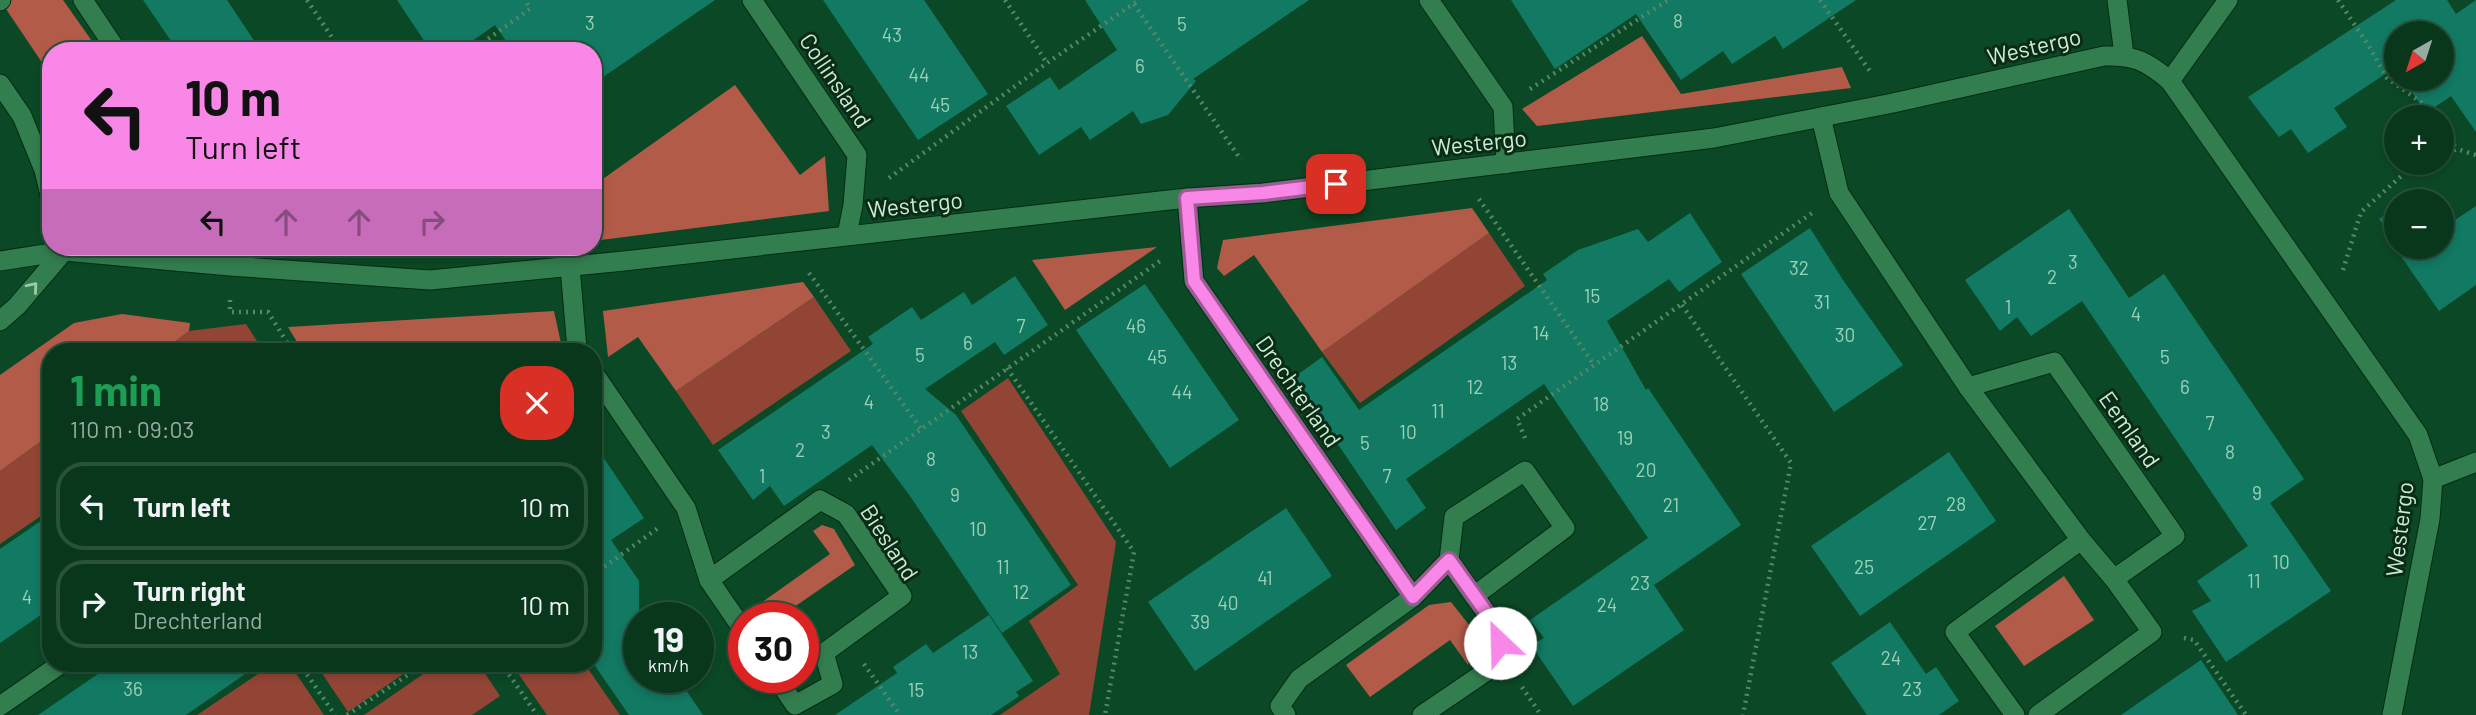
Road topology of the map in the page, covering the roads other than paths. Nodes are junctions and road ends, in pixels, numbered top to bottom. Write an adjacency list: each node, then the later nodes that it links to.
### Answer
1 (83, 0): 6 (street)
2 (752, 0): 14 (street, Collinsland)
3 (1429, 0): 11 (street)
4 (2117, 0): 7 (street)
5 (2228, 0): 8 (street)
6 (111, 42)
7 (2124, 55): 8 (street, Westergo); 10 (street, Westergo)
8 (2170, 81): 25 (street, Westergo)
9 (0, 84): 12 (street)
10 (1821, 117): 11 (street, Westergo); 23 (street)
11 (1506, 164): 13 (street, Westergo)
12 (42, 165)
13 (1187, 198): 14 (street, Westergo); 31 (street, Drechterland)
14 (847, 235): 19 (street, Westergo)
15 (42, 253): 18 (street, Westergo)
16 (57, 256): 20 (street, one-way to 16)
17 (132, 256): 19 (street, Westergo)
18 (0, 261)
19 (570, 267): 21 (street)
20 (0, 321)
21 (576, 343)
22 (602, 385): 29 (street)
23 (1968, 387): 26 (street); 28 (street, Eemland)
24 (2476, 462): 25 (street)
25 (2433, 479): 42 (street, Westergo)
26 (2081, 540): 28 (street); 40 (street)
27 (1449, 560): 30 (street); 30 (street); 31 (street)
28 (2114, 579): 41 (street)
29 (709, 580): 32 (street); 34 (street, Biesland)
30 (1474, 596): 39 (street)
31 (1413, 597): 38 (street)
32 (728, 608)
33 (49, 672): 37 (street)
34 (819, 692)
35 (787, 693): 36 (street, Biesland)
36 (817, 693)
37 (0, 706)
38 (1286, 715)
39 (1422, 715)
40 (2015, 715)
41 (2038, 715)
42 (2392, 715)

